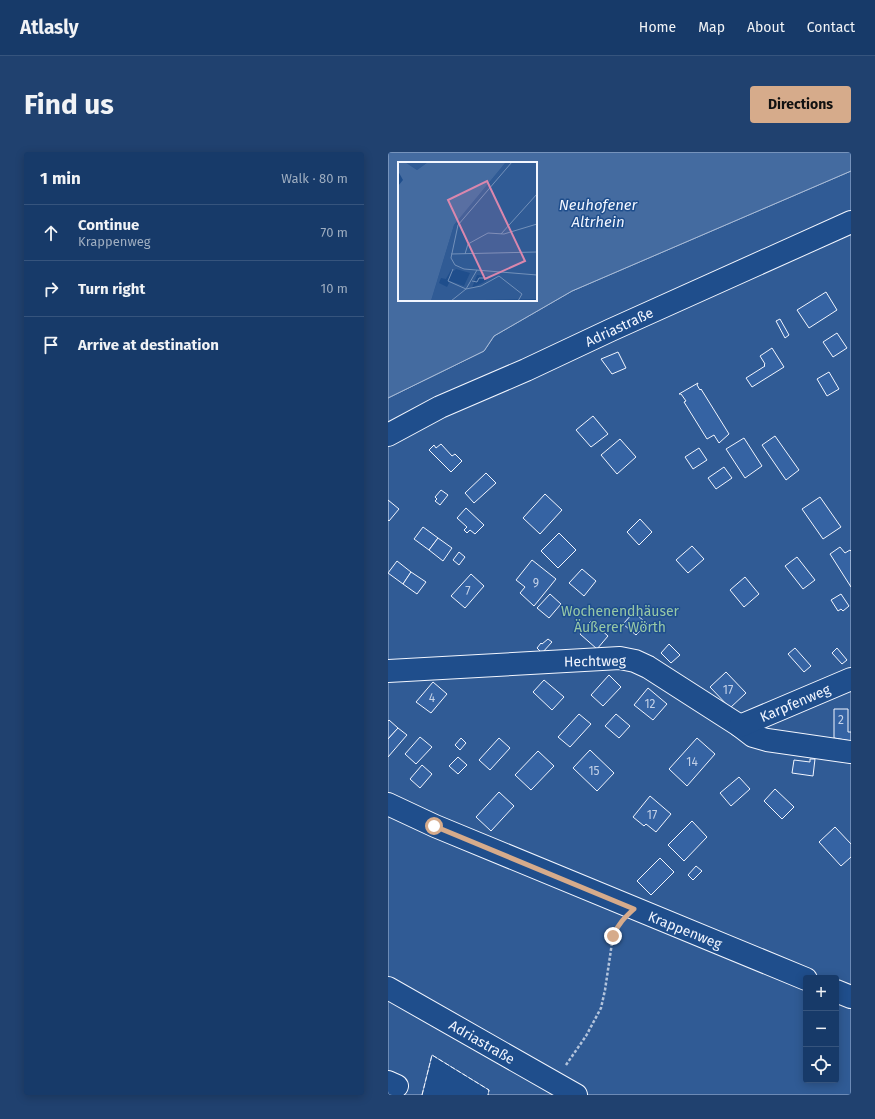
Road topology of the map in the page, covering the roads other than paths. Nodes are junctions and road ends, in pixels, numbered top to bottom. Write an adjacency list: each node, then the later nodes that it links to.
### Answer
1 (851, 222): 2 (street, Adriastraße)
2 (388, 435)
3 (388, 671): 5 (street, Hechtweg)
4 (851, 679): 5 (street, Karpfenweg)
5 (740, 726): 6 (street, Hechtweg)
6 (851, 752)
7 (388, 804): 8 (street, Krappenweg)
8 (803, 978)
9 (388, 988): 12 (street, Adriastraße)
10 (839, 992): 11 (street)
11 (851, 997)
12 (550, 1089): 13 (street, Adriastraße)
13 (576, 1095)

